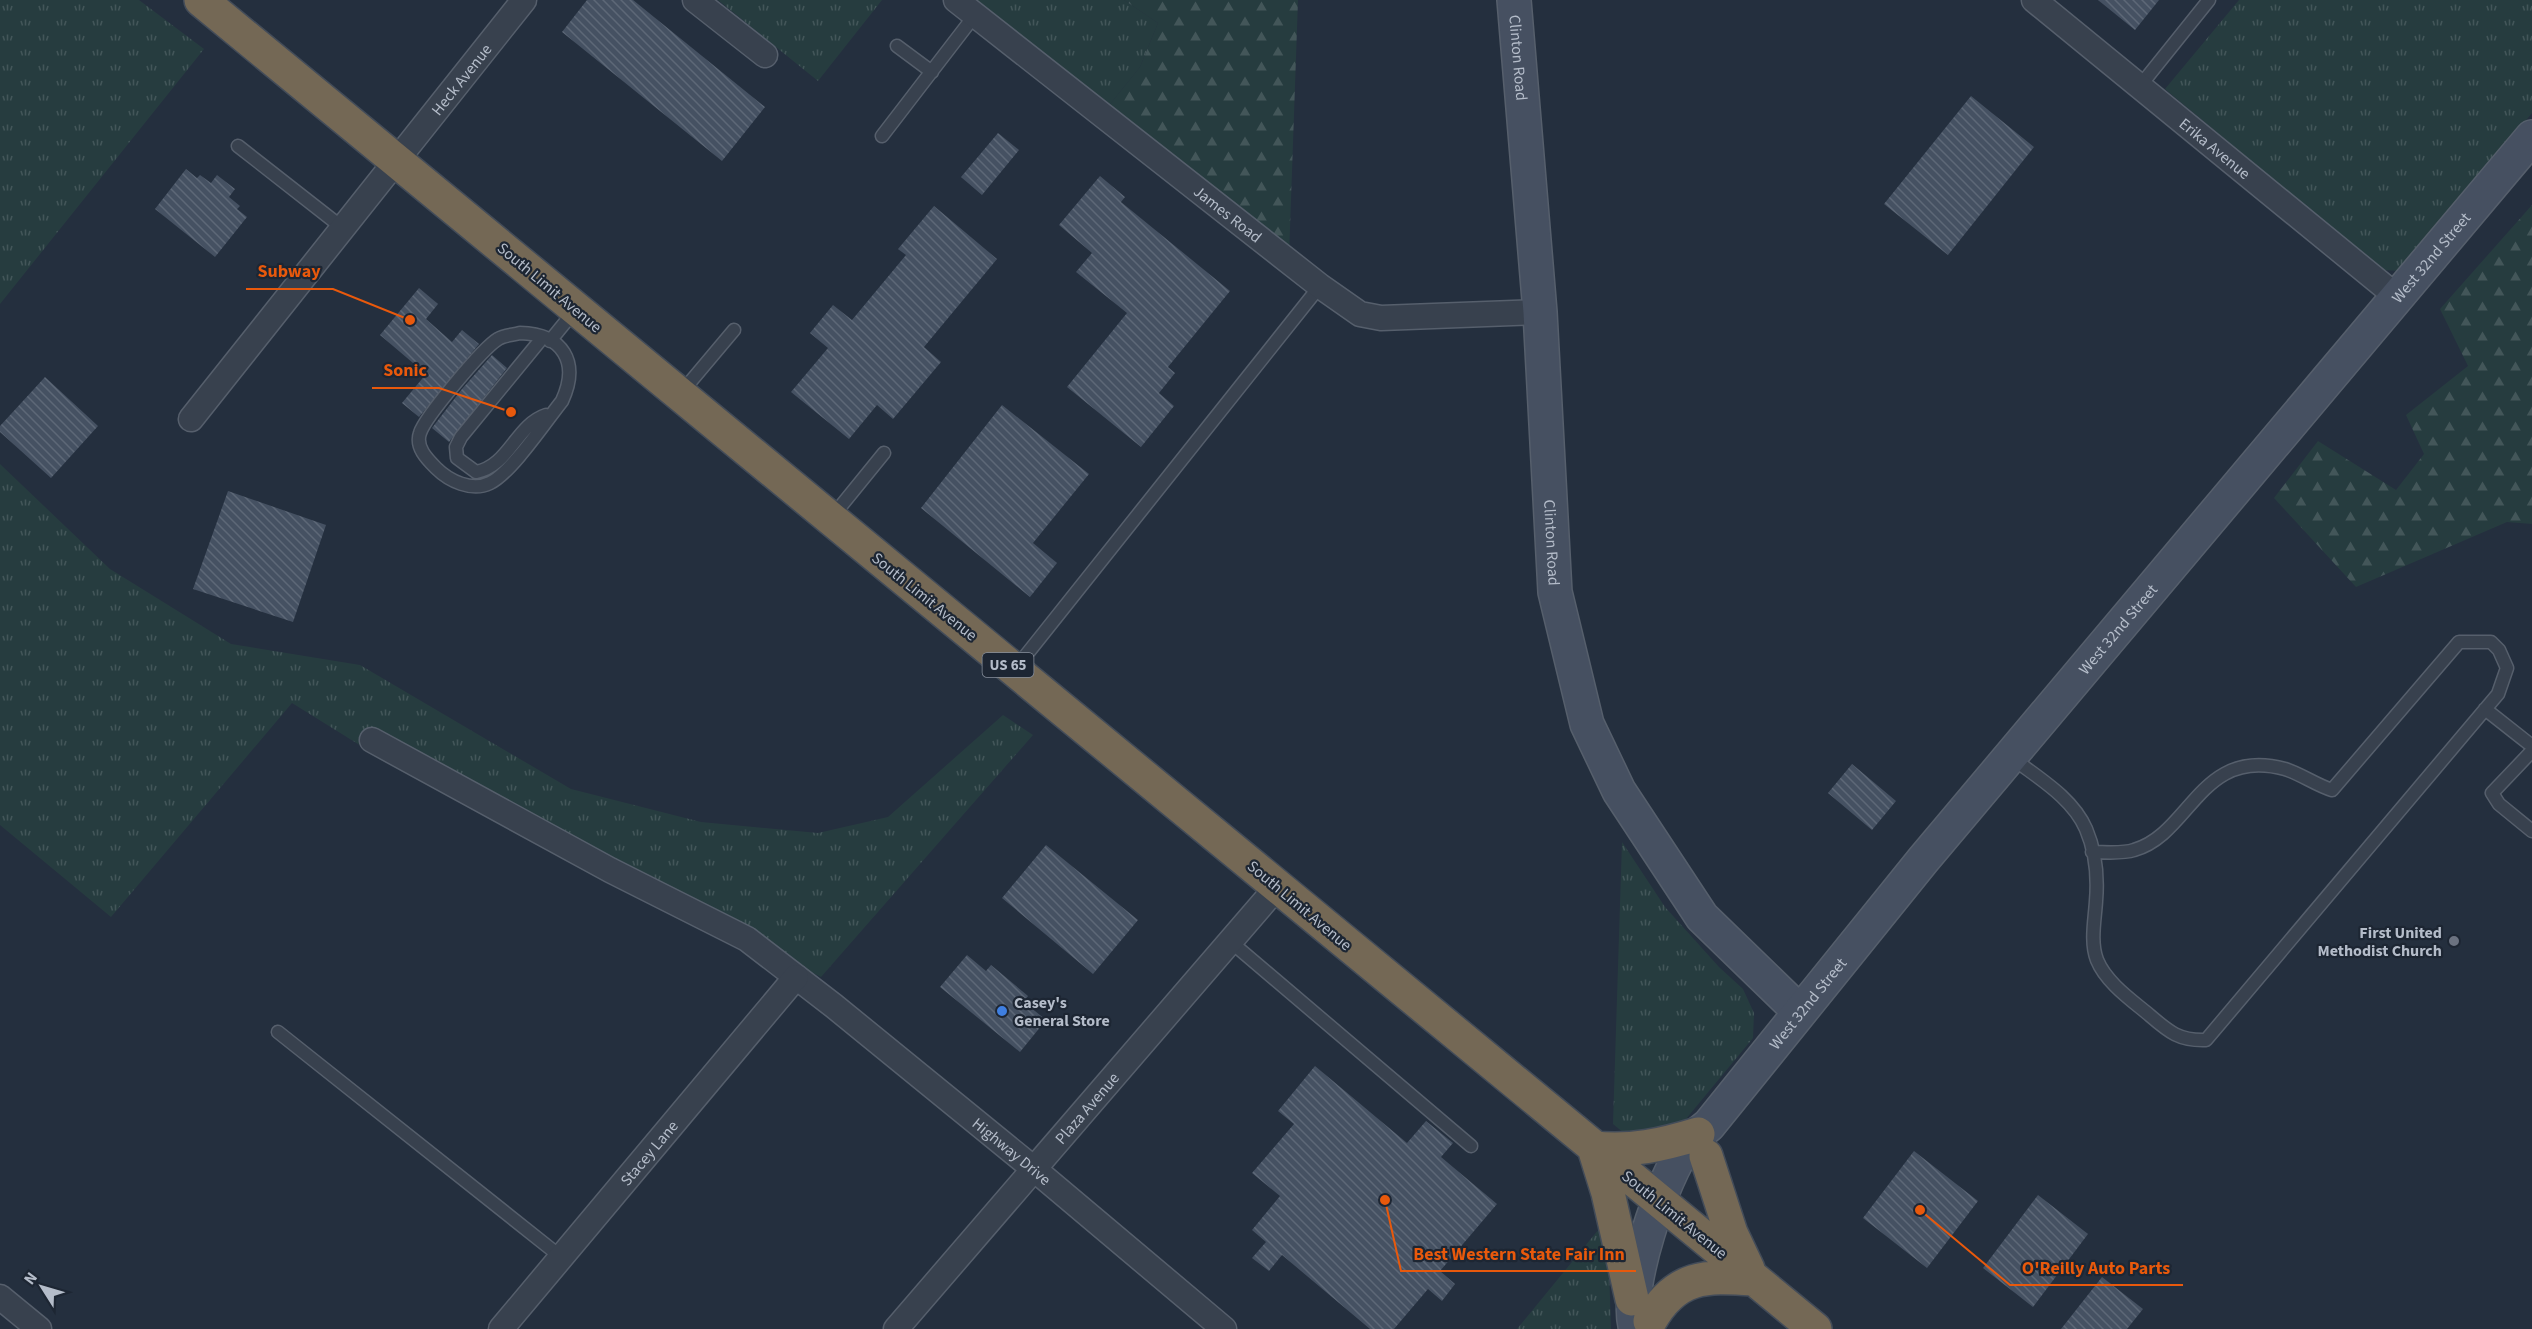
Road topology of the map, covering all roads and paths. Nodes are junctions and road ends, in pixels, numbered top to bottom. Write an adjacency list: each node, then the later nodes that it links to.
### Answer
1 (201, 0): 16 (highway, South Limit Avenue / US 65)
2 (524, 0): 16 (street, Heck Avenue)
3 (695, 0): 10 (street)
4 (956, 0): 8 (street, James Road)
5 (1514, 0): 21 (street, Clinton Road)
6 (2034, 0): 12 (street, Erika Avenue)
7 (2209, 0): 12 (lane)
8 (975, 15): 11 (lane); 18 (street, James Road)
9 (897, 46): 11 (lane)
10 (765, 55)
11 (932, 72): 13 (lane)
12 (2140, 86): 19 (street, Erika Avenue)
13 (882, 136)
14 (2532, 137): 19 (street, West 32nd Street)
15 (238, 146): 17 (lane)
16 (398, 161): 17 (street, Heck Avenue); 20 (highway, South Limit Avenue / US 65)
17 (344, 229): 26 (street, Heck Avenue)
18 (1320, 285): 21 (street, James Road); 29 (lane)
19 (2396, 296): 34 (street, West 32nd Street)
20 (576, 308): 23 (lane); 24 (highway, South Limit Avenue / US 65)
21 (1540, 312): 40 (street, Clinton Road)
22 (734, 330): 24 (lane)
23 (547, 339): 25 (lane); 25 (lane); 25 (lane)
24 (680, 394): 28 (highway, South Limit Avenue / US 65)
25 (553, 412)
26 (191, 419)
27 (884, 453): 28 (lane)
28 (831, 519): 29 (highway, South Limit Avenue / US 65)
29 (1014, 669): 37 (highway, South Limit Avenue / US 65)
30 (2485, 709): 32 (lane); 36 (lane); 36 (lane)
31 (372, 740): 39 (street, Highway Drive)
32 (2532, 746)
33 (2532, 751): 35 (lane)
34 (2010, 756): 36 (lane); 40 (street, West 32nd Street)
35 (2532, 831)
36 (2092, 852)
37 (1277, 887): 38 (street, Plaza Avenue); 44 (highway, South Limit Avenue / US 65)
38 (1231, 942): 43 (lane); 45 (street, Plaza Avenue)
39 (796, 977): 45 (street, Highway Drive); 47 (street, Stacey Lane)
40 (1799, 1011): 42 (street, West 32nd Street)
41 (279, 1032): 47 (lane)
42 (1704, 1138): 44 (highway); 46 (street, West 32nd Street); 48 (highway)
43 (1471, 1146)
44 (1594, 1148): 46 (highway, South Limit Avenue / US 65); 50 (highway)
45 (1034, 1169): 53 (street, Plaza Avenue); 54 (street, Highway Drive)
46 (1668, 1209): 48 (highway, South Limit Avenue / US 65); 50 (street, West 32nd Street)
47 (561, 1257): 52 (street, Stacey Lane)
48 (1753, 1279): 50 (highway); 55 (highway, South Limit Avenue / US 65)
49 (0, 1296): 51 (street)
50 (1641, 1320)
51 (39, 1329)
52 (501, 1329)
53 (896, 1329)
54 (1224, 1329)
55 (1815, 1329)

